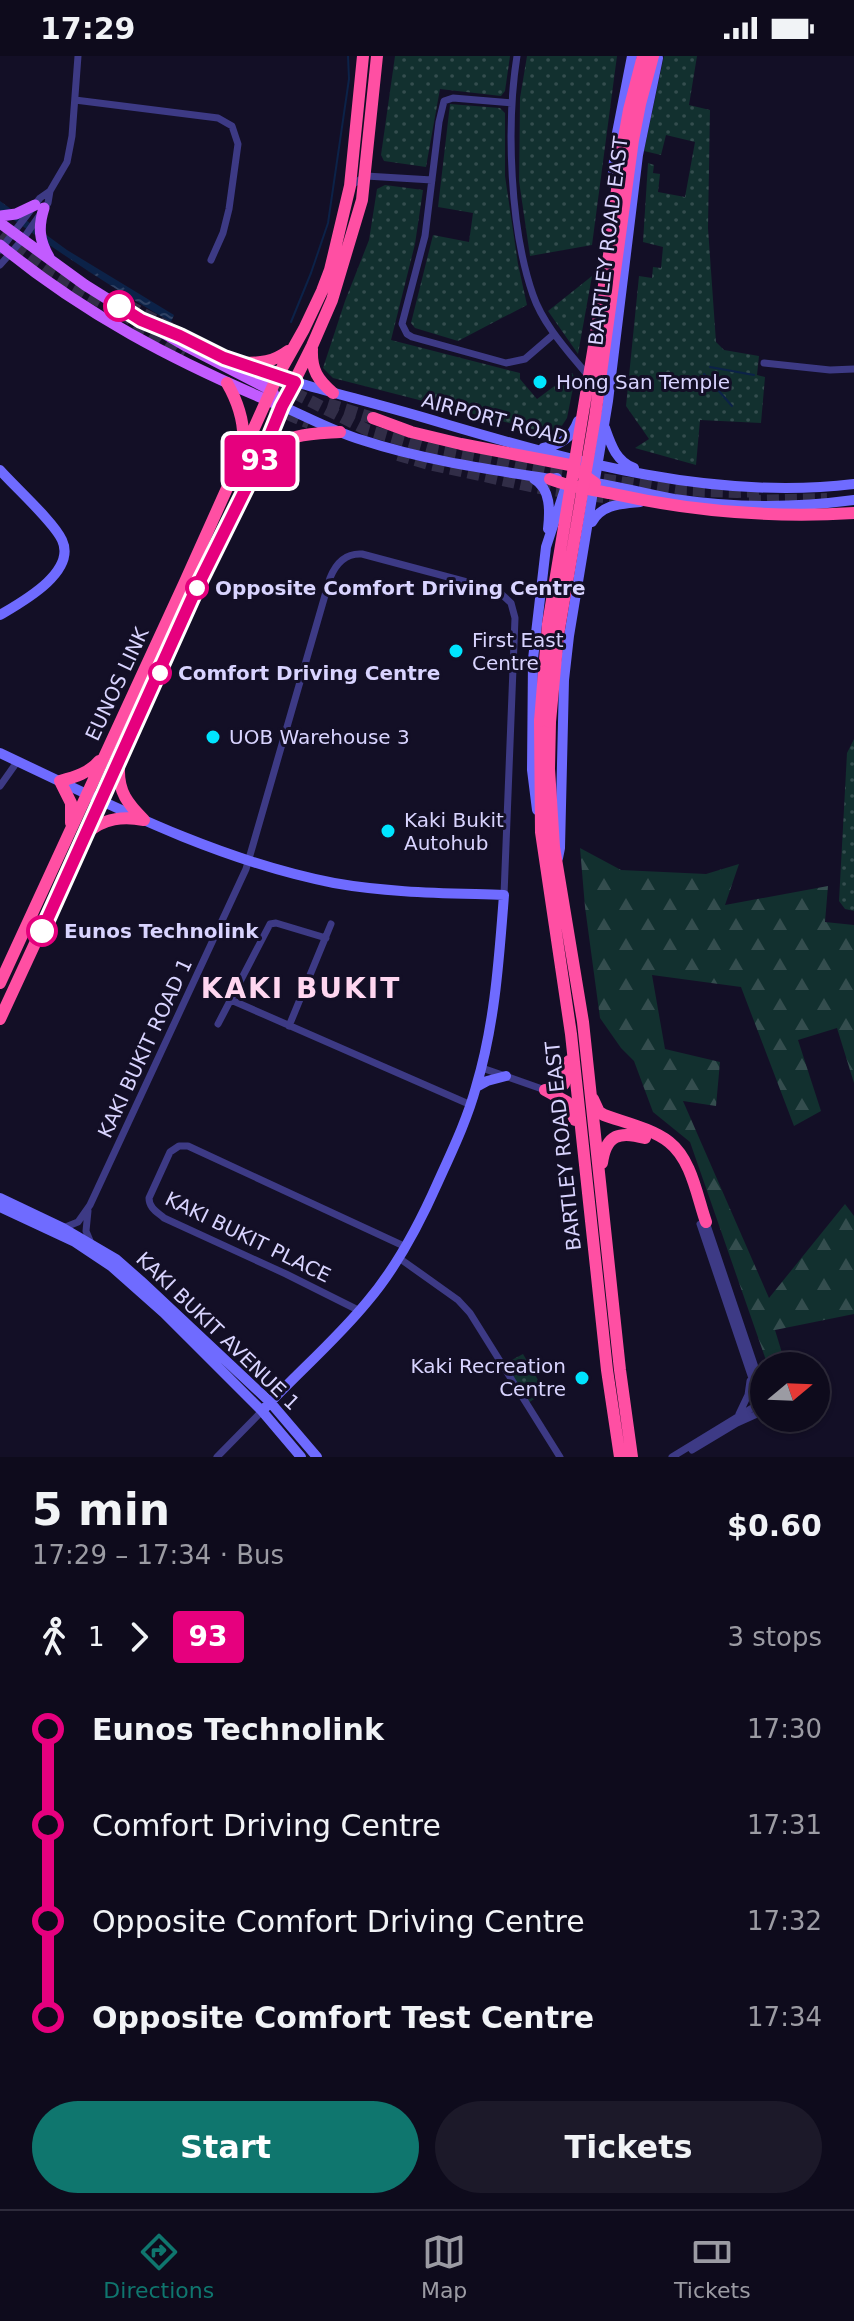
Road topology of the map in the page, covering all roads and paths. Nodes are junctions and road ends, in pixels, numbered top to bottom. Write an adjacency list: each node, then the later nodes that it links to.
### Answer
1 (78, 56): 10 (street)
2 (363, 56): 13 (highway, EUNOS LINK)
3 (377, 56): 12 (highway, EUNOS LINK)
4 (517, 56): 11 (street)
5 (632, 56): 8 (main road, BARTLEY ROAD EAST)
6 (643, 56): 60 (highway, bridge)
7 (656, 56): 9 (main road, BARTLEY ROAD EAST); 60 (highway, bridge)
8 (628, 79): 9 (main road); 25 (main road, BARTLEY ROAD EAST)
9 (652, 87): 26 (main road, BARTLEY ROAD EAST)
10 (75, 100): 17 (street); 23 (street)
11 (512, 103): 15 (street); 28 (street)
12 (367, 156): 13 (highway); 14 (highway, EUNOS LINK)
13 (353, 161): 16 (highway, EUNOS LINK)
14 (366, 176): 15 (street); 16 (street); 29 (highway, EUNOS LINK)
15 (432, 180): 28 (street)
16 (350, 186): 30 (highway, EUNOS LINK)
17 (39, 207): 18 (main road); 20 (street); 22 (main road)
18 (0, 216)
19 (0, 223): 20 (main road, AIRPORT ROAD)
20 (18, 236): 21 (street); 22 (main road, AIRPORT ROAD)
21 (3, 249): 24 (street); 36 (main road, AIRPORT ROAD)
22 (51, 260): 27 (main road, AIRPORT ROAD)
23 (211, 260)
24 (0, 265)
25 (601, 267): 26 (main road); 33 (main road, BARTLEY ROAD EAST)
26 (623, 273): 41 (main road, BARTLEY ROAD EAST)
27 (141, 320): 31 (main road, AIRPORT ROAD); 37 (main road, AIRPORT ROAD)
28 (554, 334): 33 (street)
29 (312, 346): 35 (highway, EUNOS LINK); 38 (highway)
30 (292, 349): 31 (highway); 37 (highway, EUNOS LINK)
31 (242, 363): 37 (main road, AIRPORT ROAD)
32 (764, 363): 34 (street)
33 (583, 366): 43 (main road, BARTLEY ROAD EAST)
34 (854, 369)
35 (295, 382): 37 (main road, AIRPORT ROAD); 38 (main road, AIRPORT ROAD); 39 (highway, EUNOS LINK)
36 (227, 383): 37 (main road, AIRPORT ROAD); 45 (highway)
37 (272, 389): 39 (main road, AIRPORT ROAD); 45 (highway, EUNOS LINK)
38 (333, 393): 43 (main road, AIRPORT ROAD)
39 (282, 406): 42 (main road, AIRPORT ROAD); 44 (highway, EUNOS LINK)
40 (373, 418): 48 (highway)
41 (604, 426): 46 (main road, BARTLEY ROAD EAST); 49 (main road)
42 (340, 432): 44 (highway); 50 (main road, AIRPORT ROAD)
43 (537, 449): 48 (main road, AIRPORT ROAD)
44 (260, 460): 63 (highway, EUNOS LINK)
45 (240, 461): 62 (highway, EUNOS LINK)
46 (599, 464): 48 (main road, AIRPORT ROAD); 49 (main road, AIRPORT ROAD); 53 (main road, BARTLEY ROAD EAST)
47 (0, 470): 59 (main road)
48 (569, 472): 51 (highway); 53 (highway); 53 (highway); 58 (main road, BARTLEY ROAD EAST)
49 (650, 475): 54 (main road, AIRPORT ROAD)
50 (529, 476): 51 (main road, AIRPORT ROAD); 58 (main road)
51 (550, 479)
52 (854, 484): 54 (main road, AIRPORT ROAD)
53 (594, 486): 55 (highway); 56 (main road); 57 (main road, BARTLEY ROAD EAST)
54 (839, 486): 56 (main road)
55 (646, 502): 56 (highway); 57 (main road)
56 (853, 505)
57 (587, 529): 74 (main road, BARTLEY ROAD EAST)
58 (546, 547): 71 (main road, BARTLEY ROAD EAST)
59 (0, 615)
60 (545, 722): 71 (highway, BARTLEY ROAD EAST); 74 (highway, BARTLEY ROAD EAST)
61 (0, 753): 64 (main road)
62 (107, 753): 65 (highway); 67 (highway, EUNOS LINK)
63 (121, 758): 68 (highway, EUNOS LINK); 69 (highway)
64 (17, 762): 65 (main road); 66 (street)
65 (60, 781): 67 (main road); 70 (highway)
66 (0, 786)
67 (88, 794): 68 (main road); 70 (highway, EUNOS LINK)
68 (101, 800): 69 (main road); 72 (highway, EUNOS LINK)
69 (144, 820): 72 (highway); 73 (main road)
70 (70, 831): 78 (highway, EUNOS LINK)
71 (541, 832): 83 (highway, BARTLEY ROAD EAST)
72 (85, 835): 80 (highway, EUNOS LINK)
73 (248, 860): 75 (main road); 75 (street, KAKI BUKIT ROAD 1); 93 (street, KAKI BUKIT ROAD 1)
74 (557, 861): 88 (highway, BARTLEY ROAD EAST)
75 (504, 895): 84 (main road)
76 (331, 924): 77 (street)
77 (326, 938): 79 (street); 82 (street)
78 (0, 983)
79 (231, 1000): 81 (street); 82 (street)
80 (0, 1019)
81 (218, 1024)
82 (289, 1026): 89 (street)
83 (571, 1034): 87 (highway); 90 (highway, BARTLEY ROAD EAST)
84 (482, 1068): 85 (street); 86 (main road)
85 (506, 1076): 86 (main road); 87 (street)
86 (476, 1087): 89 (main road)
87 (545, 1090): 90 (highway)
88 (591, 1093): 91 (highway, BARTLEY ROAD EAST); 95 (highway)
89 (471, 1105): 98 (main road)
90 (582, 1143): 102 (highway, BARTLEY ROAD EAST)
91 (600, 1181): 95 (highway); 102 (highway, BARTLEY ROAD EAST)
92 (0, 1198): 96 (main road, KAKI BUKIT AVENUE 1)
93 (90, 1205): 96 (street, KAKI BUKIT ROAD 1); 97 (street, KAKI BUKIT ROAD 1)
94 (0, 1207): 106 (main road, KAKI BUKIT AVENUE 1)
95 (703, 1223): 101 (street); 103 (street)
96 (63, 1228): 97 (main road, KAKI BUKIT AVENUE 1)
97 (91, 1243): 105 (main road, KAKI BUKIT AVENUE 1)
98 (406, 1247): 99 (main road); 100 (street, KAKI BUKIT PLACE)
99 (399, 1258): 100 (main road); 113 (street)
100 (360, 1311): 105 (main road)
101 (750, 1355)
102 (614, 1370): 114 (highway, BARTLEY ROAD EAST); 115 (highway, BARTLEY ROAD EAST)
103 (750, 1373)
104 (750, 1382): 109 (street)
105 (270, 1402): 106 (main road); 112 (main road, KAKI BUKIT AVENUE 1)
106 (262, 1411): 110 (street); 111 (main road, KAKI BUKIT AVENUE 1)
107 (750, 1412): 109 (street)
108 (750, 1415): 117 (street)
109 (737, 1416): 116 (street)
110 (217, 1457)
111 (301, 1457)
112 (317, 1457)
113 (560, 1457)
114 (620, 1457)
115 (632, 1457)
116 (672, 1457)
117 (681, 1457)

